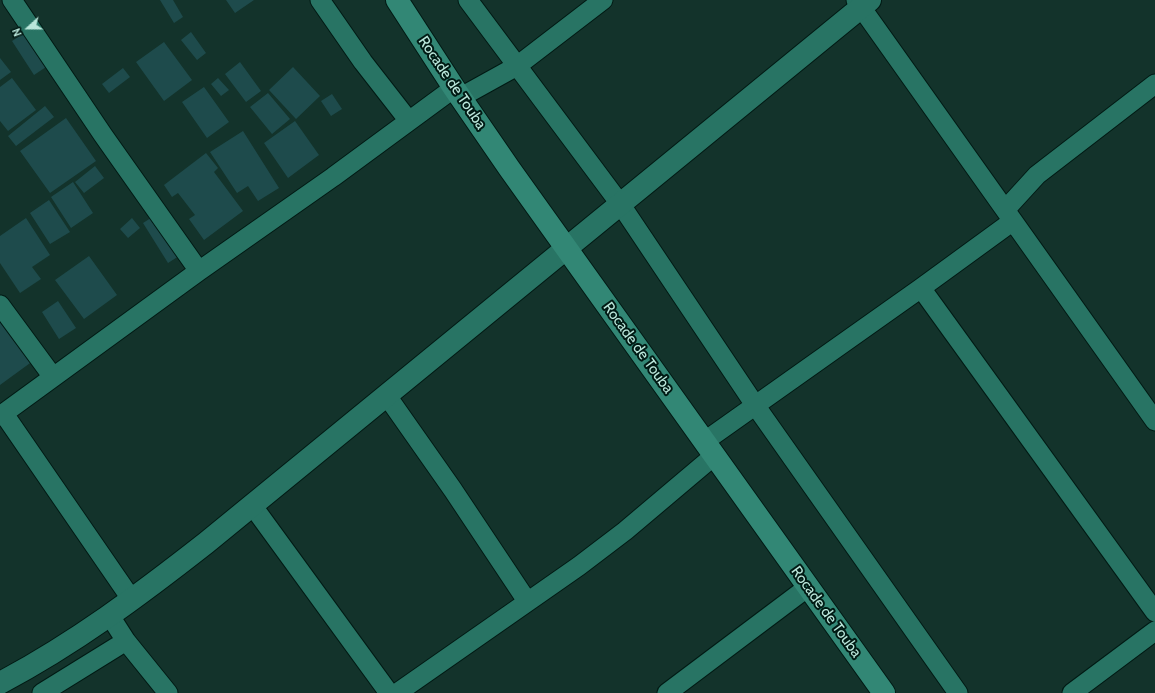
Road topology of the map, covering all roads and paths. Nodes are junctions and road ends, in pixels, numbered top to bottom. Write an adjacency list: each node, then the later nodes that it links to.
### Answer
1 (12, 0): 14 (street)
2 (320, 0): 10 (street)
3 (397, 0): 9 (main road, Rocade de Touba)
4 (468, 0): 7 (street)
5 (603, 0): 7 (street)
6 (863, 2): 11 (main road); 12 (street)
7 (517, 66): 9 (street); 11 (street)
8 (1155, 84): 12 (street)
9 (458, 92): 10 (street); 13 (main road, Rocade de Touba)
10 (409, 121): 14 (street)
11 (621, 205): 13 (main road); 19 (street)
12 (1009, 216): 15 (street); 21 (street)
13 (567, 249): 18 (main road); 22 (main road, Rocade de Touba)
14 (199, 271): 17 (street)
15 (922, 288): 19 (street); 27 (street)
16 (0, 305): 17 (street)
17 (54, 377): 20 (street)
18 (387, 396): 23 (main road); 26 (street)
19 (755, 406): 22 (street); 38 (street)
20 (2, 415): 25 (street)
21 (1155, 421)
22 (710, 448): 24 (main road, Rocade de Touba); 26 (street)
23 (252, 505): 25 (main road); 34 (street)
24 (808, 587): 36 (street); 37 (main road, Rocade de Touba)
25 (132, 600): 28 (main road)
26 (527, 601): 35 (street)
27 (1155, 612)
28 (110, 616): 30 (street); 31 (main road)
29 (1155, 631): 39 (street)
30 (126, 642): 32 (street); 33 (street)
31 (0, 683)
32 (42, 693)
33 (168, 693)
34 (389, 693)
35 (397, 693)
36 (667, 693)
37 (884, 693)
38 (958, 693)
39 (1072, 693)

